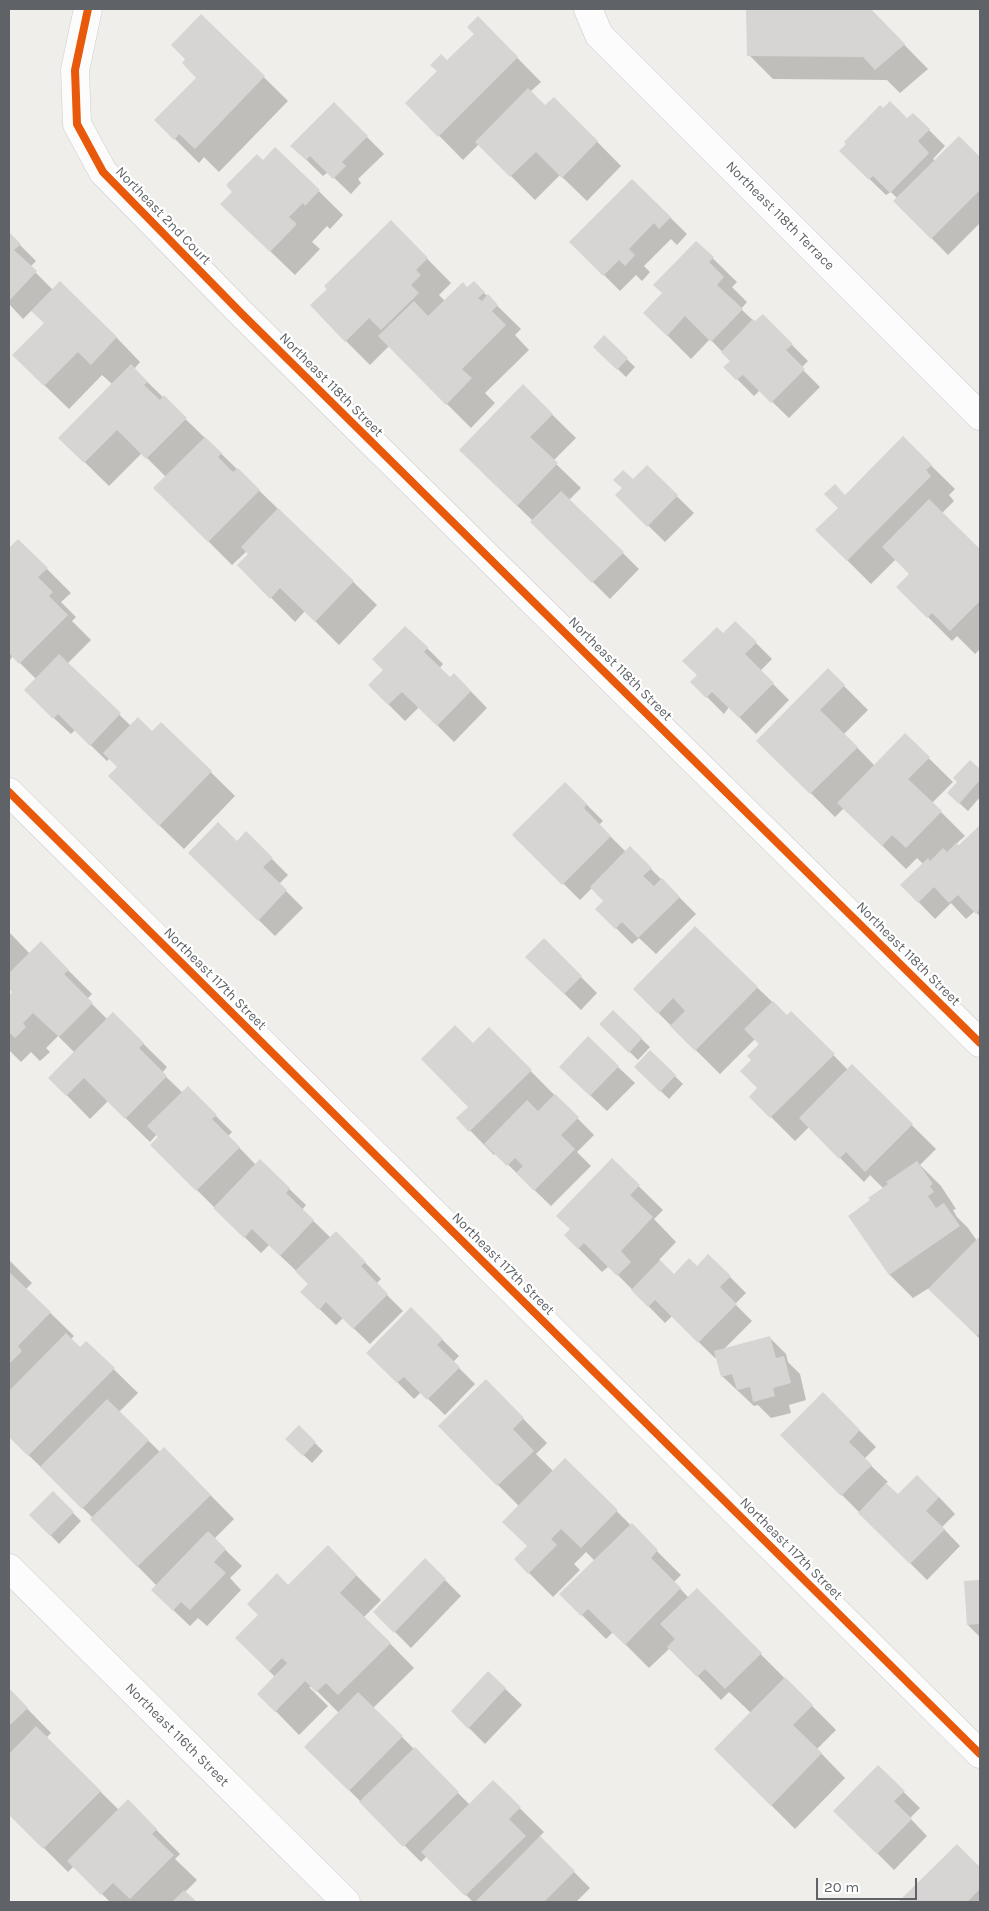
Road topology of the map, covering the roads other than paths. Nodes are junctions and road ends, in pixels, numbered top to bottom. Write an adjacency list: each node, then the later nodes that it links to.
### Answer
1 (88, 9): 3 (street, Northeast 2nd Court)
2 (588, 9): 4 (street, Northeast 118th Terrace)
3 (241, 313): 6 (street, Northeast 118th Street)
4 (980, 416)
5 (9, 792): 8 (street, Northeast 117th Street)
6 (980, 1043)
7 (9, 1568): 9 (street, Northeast 116th Street)
8 (980, 1754)
9 (346, 1902)

